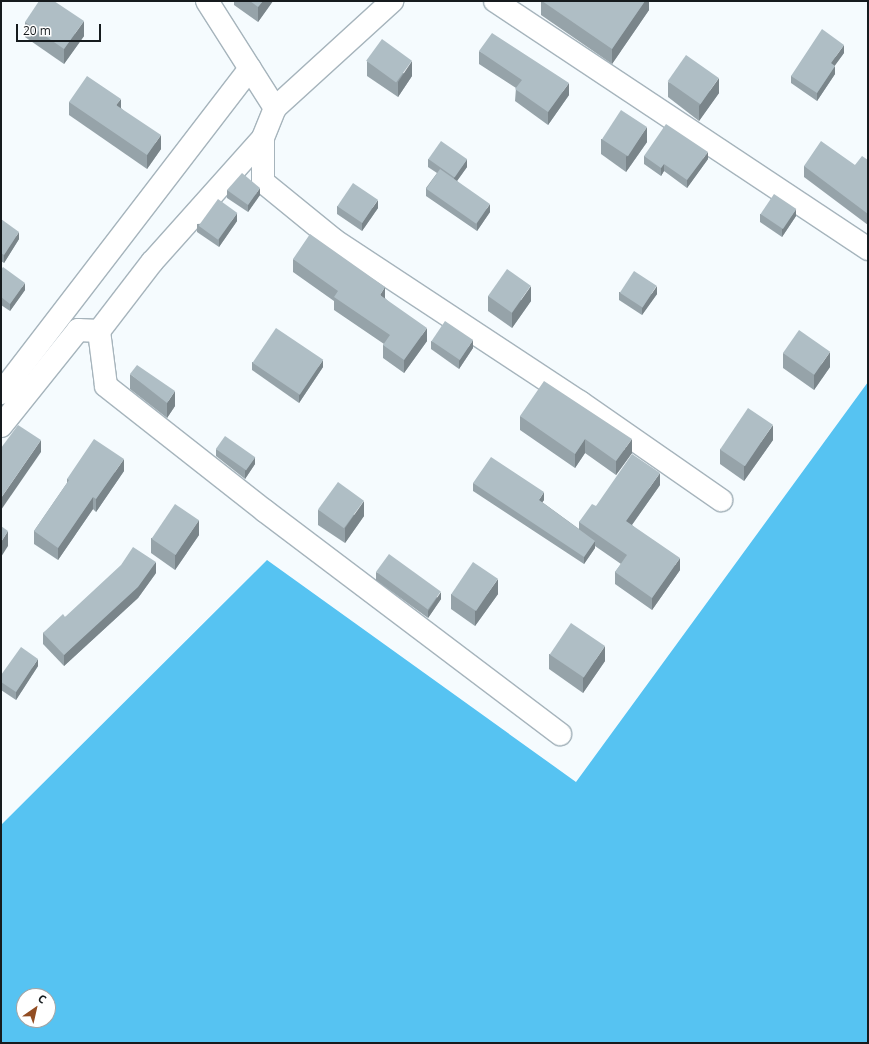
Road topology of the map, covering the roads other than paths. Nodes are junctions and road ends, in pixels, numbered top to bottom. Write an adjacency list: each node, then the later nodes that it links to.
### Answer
1 (207, 1): 4 (street)
2 (392, 1): 5 (street)
3 (495, 1): 7 (street)
4 (250, 68): 5 (street); 9 (street)
5 (275, 108): 6 (street)
6 (264, 138): 8 (street); 11 (street)
7 (868, 249)
8 (99, 331): 10 (street); 12 (street)
9 (1, 393)
10 (1, 426)
11 (721, 500)
12 (560, 734)

